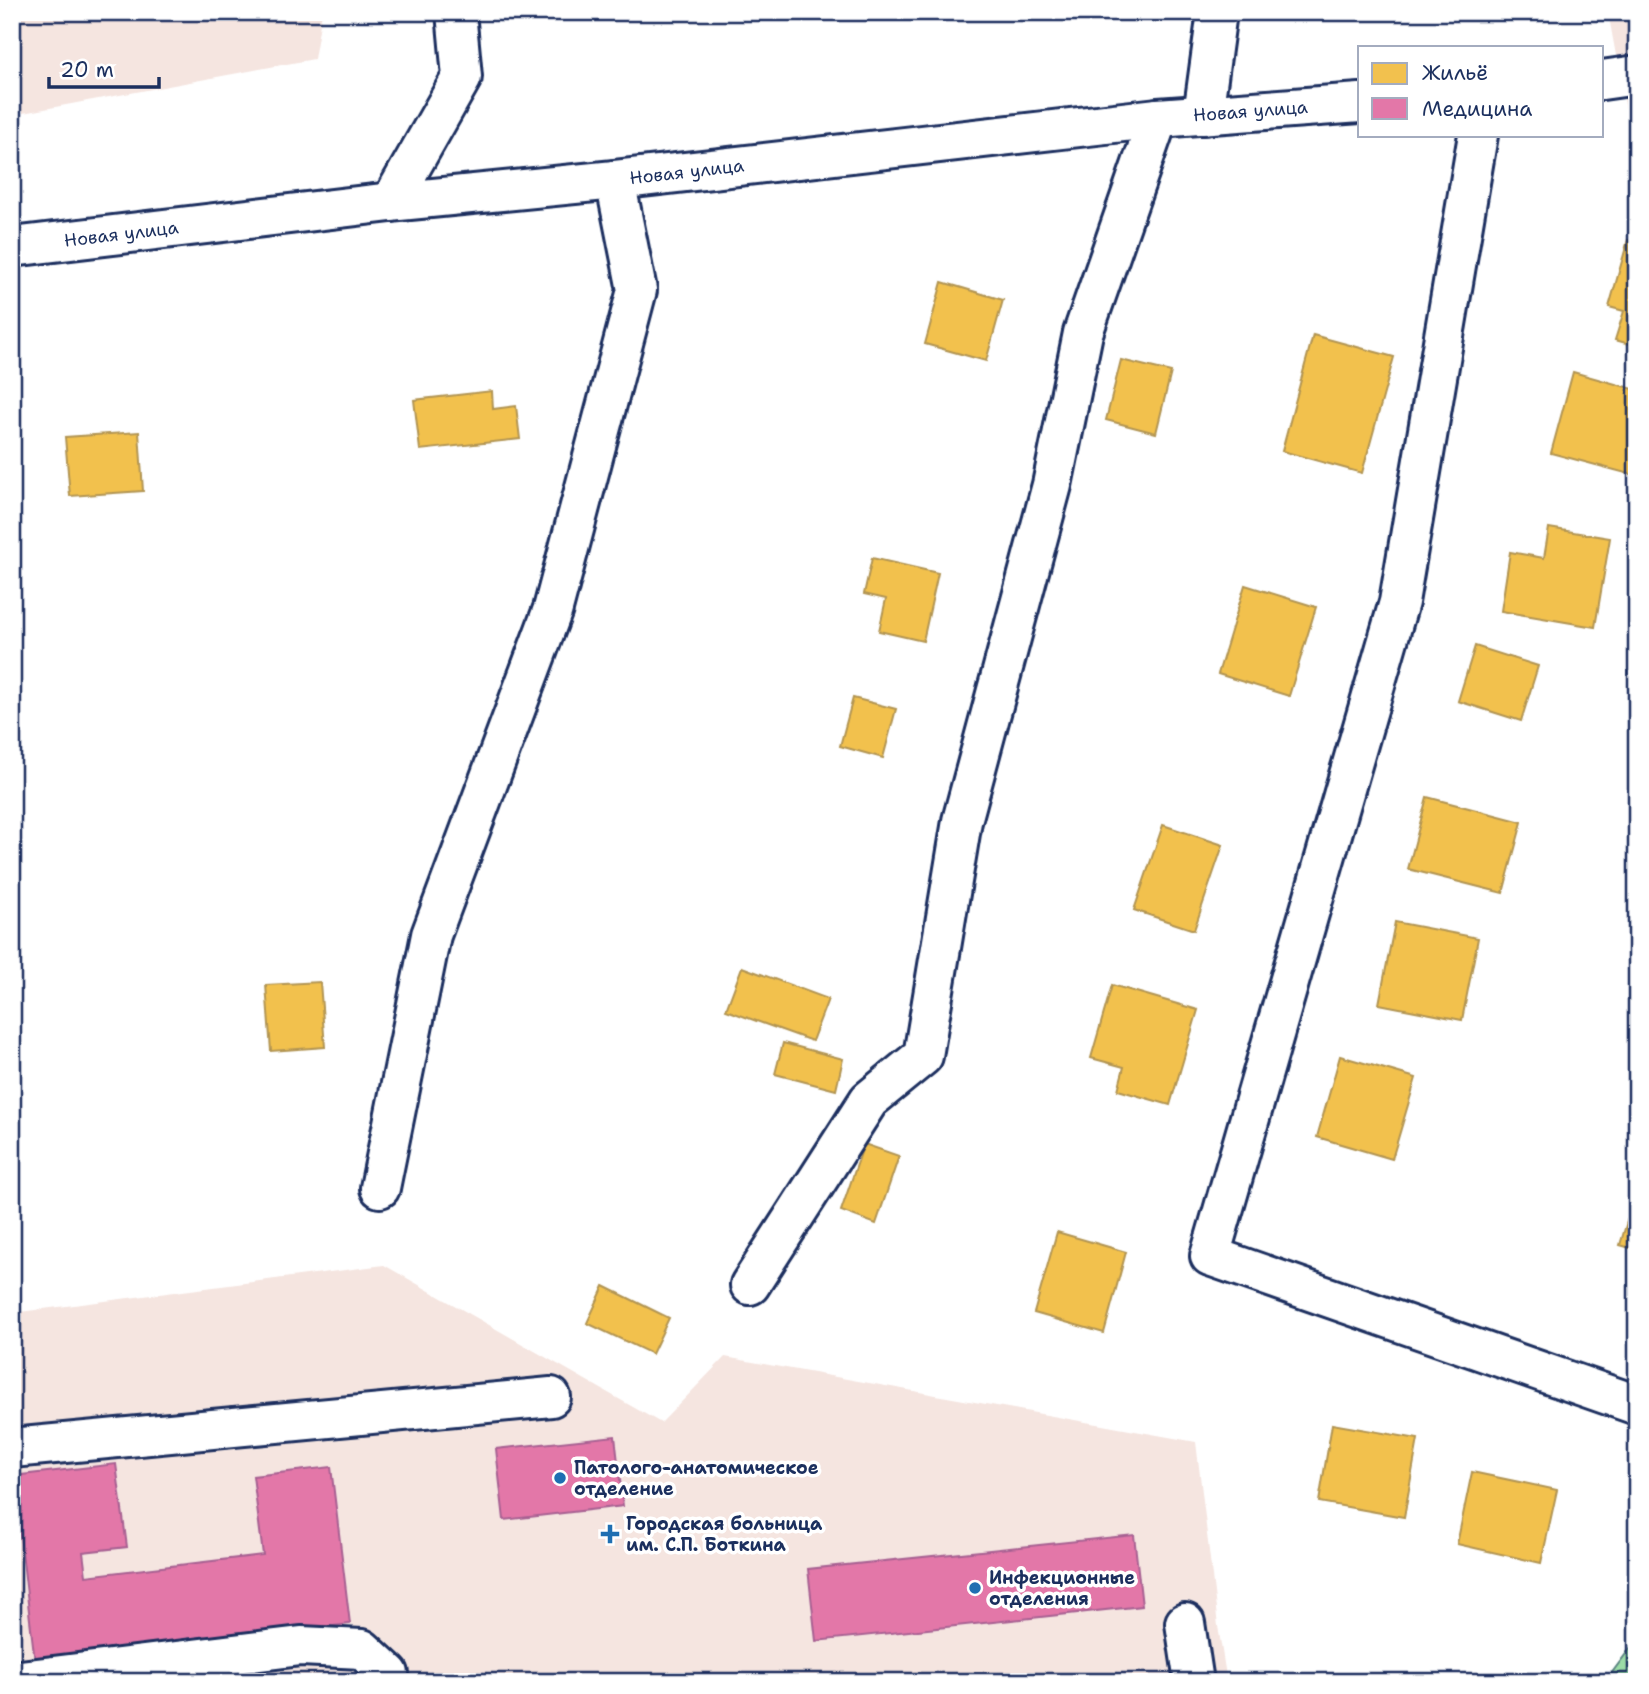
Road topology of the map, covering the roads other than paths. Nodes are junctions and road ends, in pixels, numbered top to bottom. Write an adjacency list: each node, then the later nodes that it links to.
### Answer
1 (456, 12): 8 (street)
2 (1217, 12): 4 (street)
3 (1358, 103): 4 (street, Новая улица)
4 (1203, 115): 5 (street, Новая улица)
5 (1158, 118): 7 (street, Новая улица); 11 (street)
6 (1478, 136): 13 (street)
7 (615, 180): 8 (street, Новая улица); 10 (street)
8 (391, 202): 9 (street, Новая улица)
9 (12, 247)
10 (380, 1188)
11 (750, 1286)
12 (551, 1396): 14 (street)
13 (1637, 1405)
14 (12, 1448)
15 (1185, 1623): 18 (street)
16 (12, 1681): 17 (street)
17 (390, 1682)
18 (1194, 1682)

